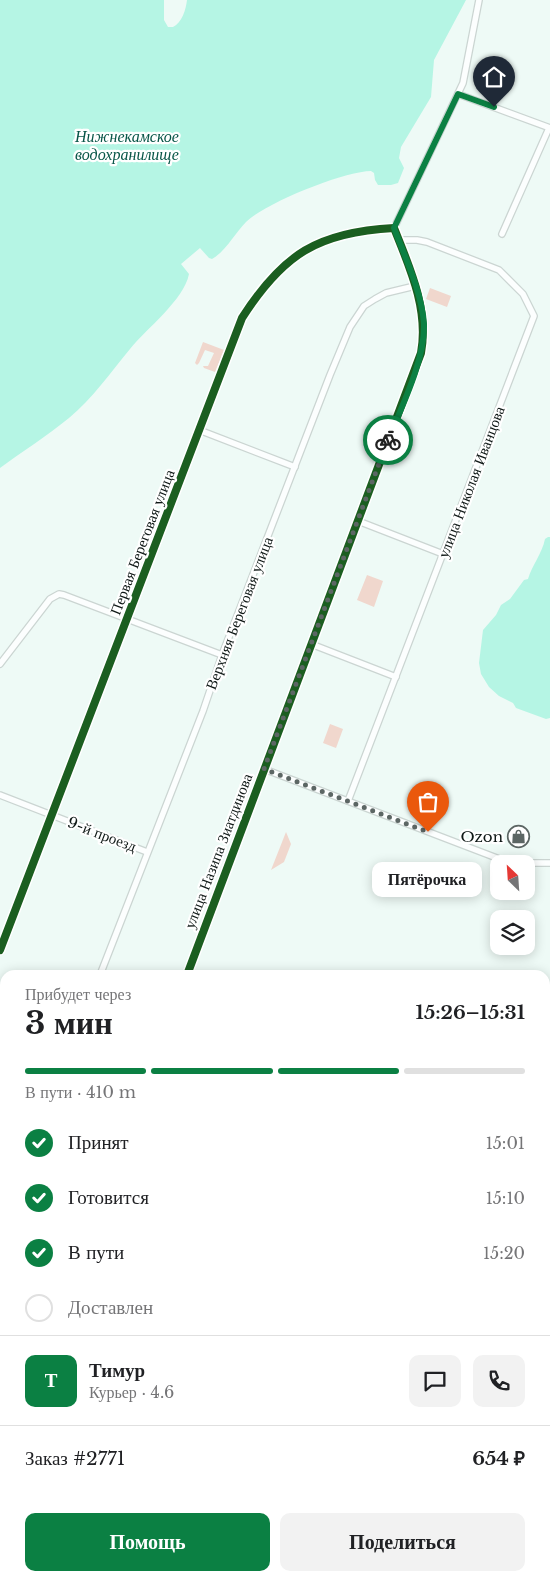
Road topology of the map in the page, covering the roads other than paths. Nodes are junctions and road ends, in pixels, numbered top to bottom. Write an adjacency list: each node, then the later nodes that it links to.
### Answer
1 (479, 0): 2 (street)
2 (458, 94): 3 (street); 4 (street)
3 (549, 128): 5 (street)
4 (394, 228): 6 (street, улица Назипа Зиатдинова); 8 (street, Первая Береговая улица)
5 (502, 234)
6 (399, 240): 7 (street, улица Назипа Зиатдинова); 11 (street, улица Николая Иванцова)
7 (415, 286): 9 (street, Верхняя Береговая улица); 10 (street, улица Назипа Зиатдинова)
8 (199, 430): 9 (street); 12 (street, Первая Береговая улица)
9 (296, 467): 14 (street, Верхняя Береговая улица)
10 (358, 521): 11 (street); 13 (street, улица Назипа Зиатдинова)
11 (444, 554): 16 (street, улица Николая Иванцова)
12 (127, 618): 14 (street); 15 (street); 20 (street, Первая Береговая улица)
13 (311, 644): 16 (street); 17 (street, улица Назипа Зиатдинова)
14 (222, 655): 21 (street, Верхняя Береговая улица)
15 (0, 664)
16 (396, 677): 19 (street, улица Николая Иванцова)
17 (264, 769): 19 (street); 25 (street, улица Назипа Зиатдинова)
18 (0, 795): 20 (street, 9-й проезд)
19 (348, 801): 22 (street)
20 (52, 814): 21 (street, 9-й проезд); 23 (street, Первая Береговая улица)
21 (147, 852): 24 (street, Верхняя Береговая улица)
22 (550, 863)
23 (0, 950)
24 (102, 970)
25 (189, 970)

